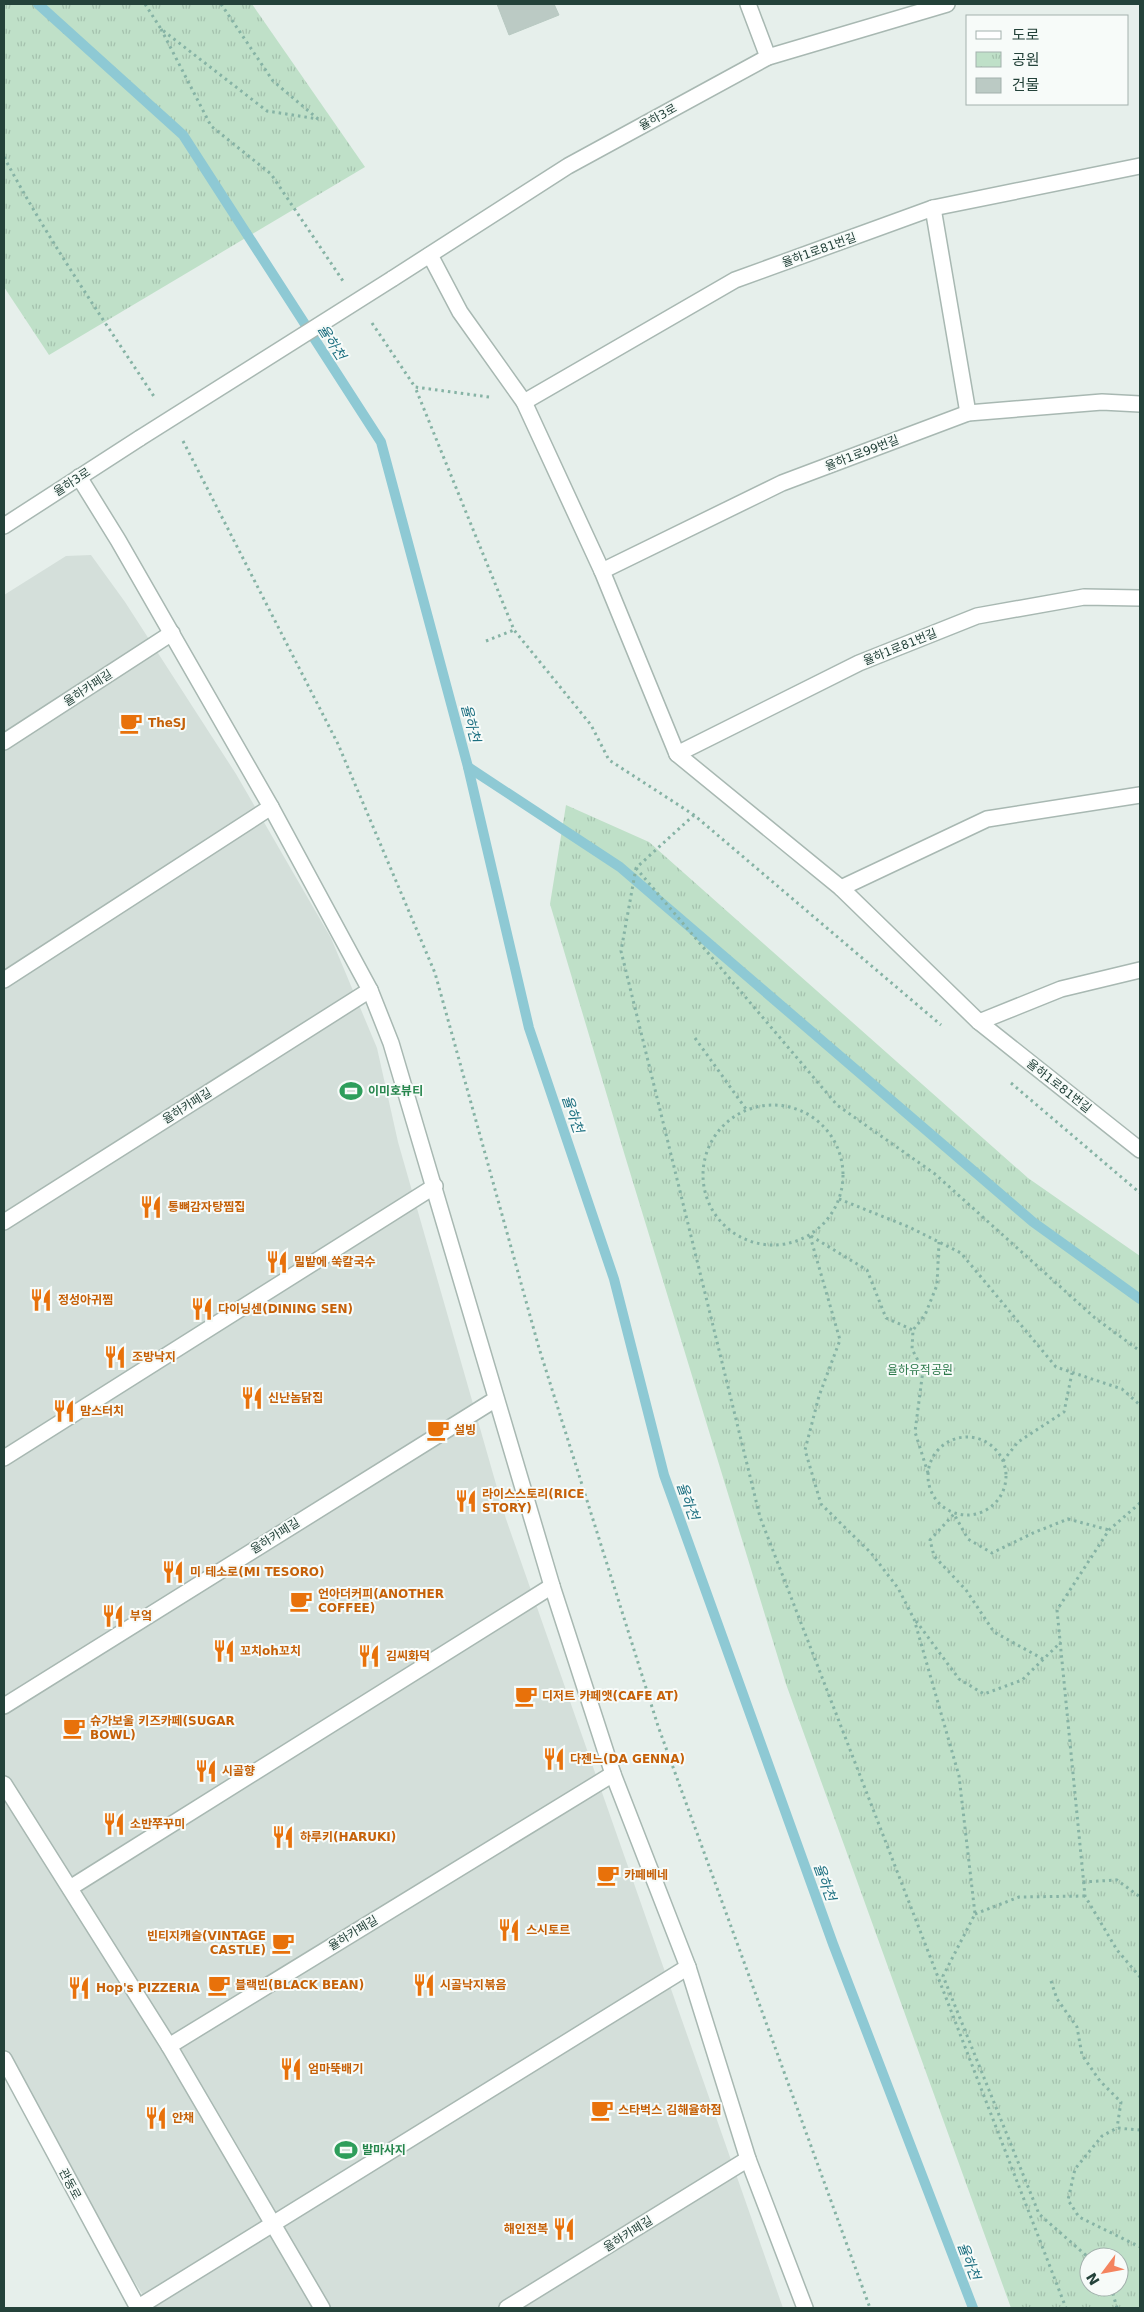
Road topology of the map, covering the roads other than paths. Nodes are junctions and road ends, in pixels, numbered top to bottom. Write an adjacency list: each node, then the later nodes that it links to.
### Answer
1 (748, 4): 3 (street)
2 (947, 4): 3 (street, 율하3로)
3 (768, 57): 6 (street, 율하3로)
4 (1140, 166): 5 (street, 율하1로81번길)
5 (934, 208): 7 (street, 율하1로81번길); 9 (street)
6 (430, 255): 7 (street, 율하1로81번길); 10 (street, 율하3로, bridge)
7 (524, 402): 12 (street, 율하1로81번길)
8 (1140, 404): 9 (street, 율하1로99번길)
9 (968, 413): 12 (street, 율하1로99번길)
10 (79, 477): 11 (street, 율하3로); 14 (street)
11 (4, 526)
12 (602, 571): 16 (street, 율하1로81번길)
13 (1140, 598): 16 (street, 율하1로81번길)
14 (172, 633): 15 (street, 율하카페길); 18 (street)
15 (4, 742)
16 (677, 754): 19 (street, 율하1로81번길)
17 (1140, 796): 19 (street)
18 (271, 807): 21 (street); 22 (street)
19 (840, 888): 23 (street, 율하1로81번길)
20 (1140, 970): 23 (street)
21 (4, 980)
22 (370, 990): 25 (street); 26 (street, 율하카페길)
23 (978, 1022): 24 (street, 율하1로81번길)
24 (1140, 1150)
25 (435, 1186): 27 (street); 28 (street)
26 (4, 1222)
27 (496, 1399): 29 (street); 30 (street, 율하카페길)
28 (4, 1458)
29 (552, 1586): 31 (street); 33 (street)
30 (4, 1706)
31 (613, 1774): 34 (street); 35 (street, 율하카페길)
32 (4, 1784): 33 (street)
33 (70, 1888): 35 (street)
34 (688, 1967): 37 (street); 38 (street)
35 (169, 2046): 38 (street)
36 (4, 2058): 39 (street, 관동로)
37 (748, 2159): 41 (street, 율하카페길); 42 (street)
38 (273, 2226): 39 (street); 40 (street)
39 (138, 2308)
40 (322, 2308)
41 (507, 2308)
42 (805, 2308)

